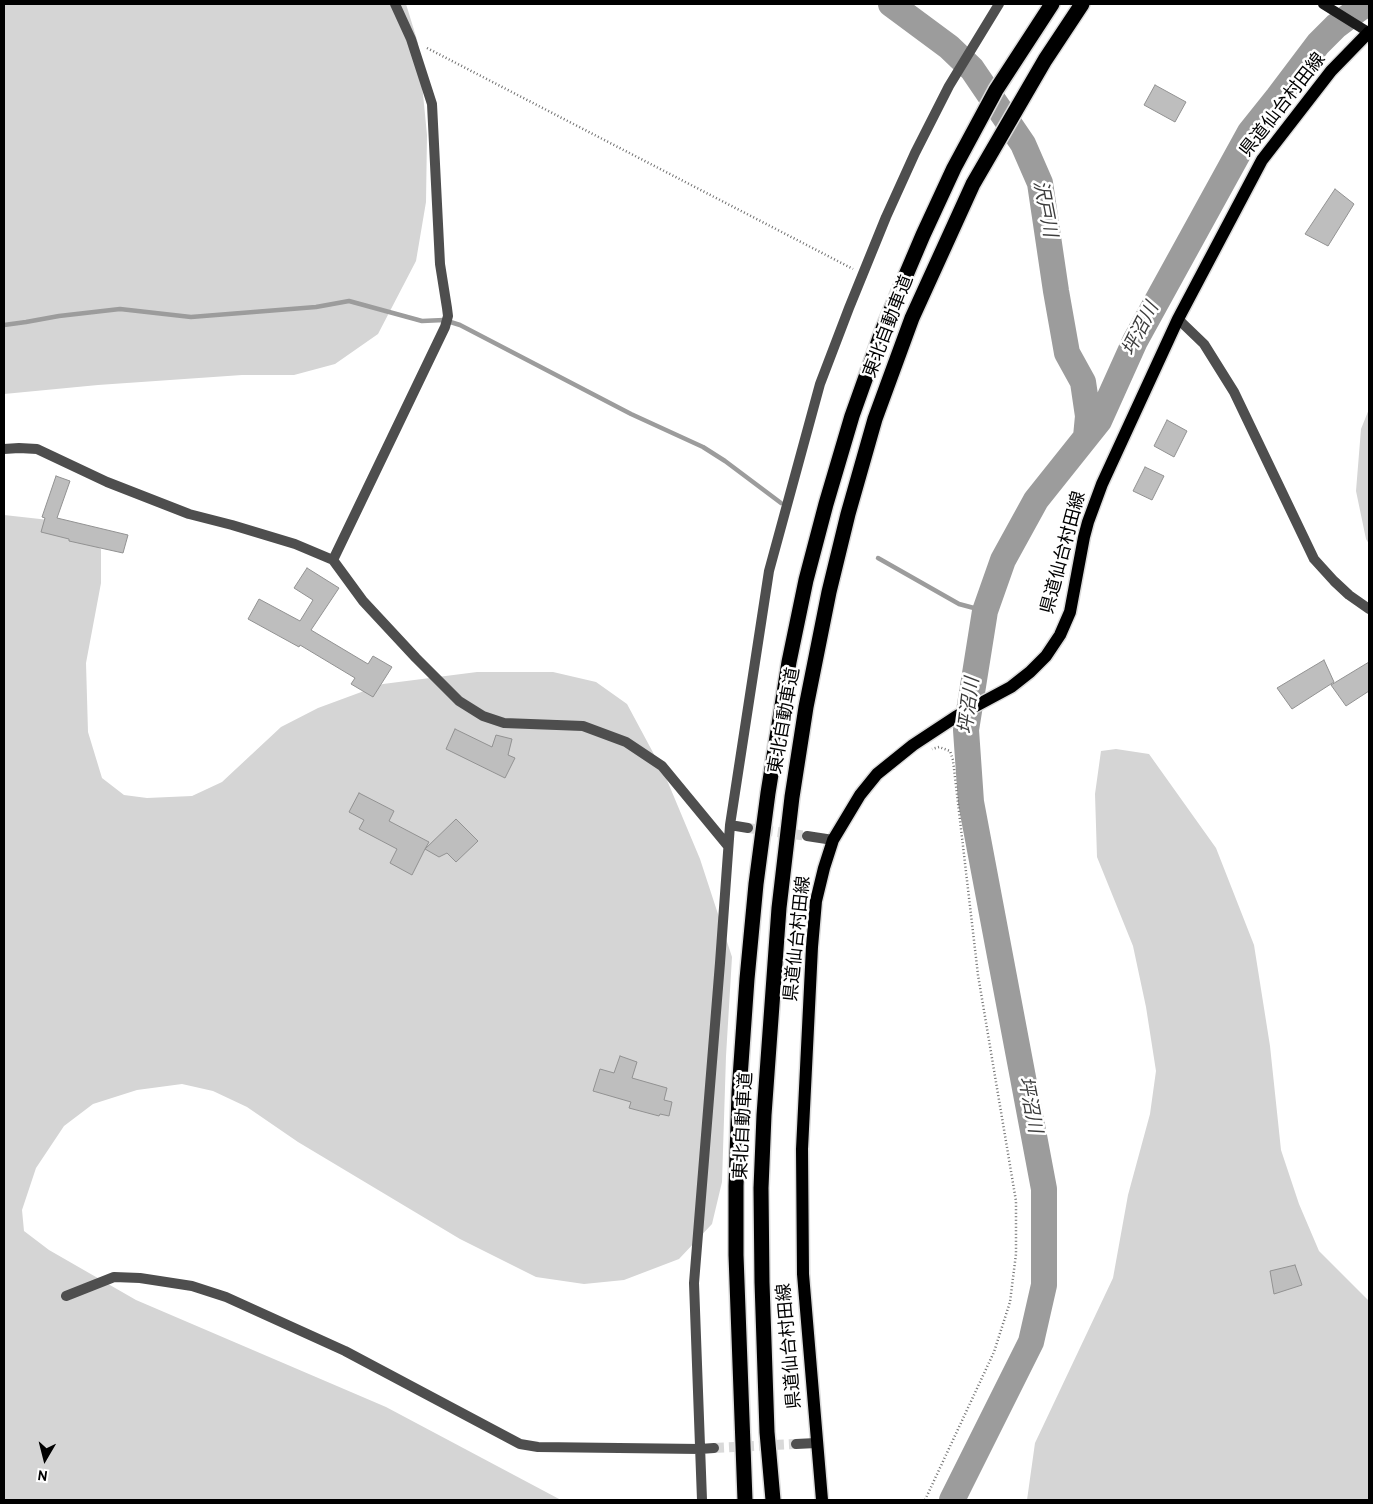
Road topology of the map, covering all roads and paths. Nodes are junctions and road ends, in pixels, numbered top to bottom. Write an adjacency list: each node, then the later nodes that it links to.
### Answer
1 (395, 4): 7 (street)
2 (1052, 4): 25 (highway, 東北自動車道)
3 (1082, 4): 26 (highway, 東北自動車道)
4 (1323, 4): 6 (main road)
5 (995, 6): 8 (street)
6 (1367, 31): 9 (main road, 県道仙台村田線)
7 (410, 39): 8 (path); 11 (street)
8 (863, 274): 14 (street)
9 (1178, 319): 12 (street); 17 (main road, 県道仙台村田線)
10 (4, 448): 11 (street)
11 (333, 560): 18 (street)
12 (1369, 609)
13 (930, 750): 28 (path)
14 (730, 825): 15 (street); 18 (street)
15 (748, 828)
16 (806, 836): 17 (street)
17 (833, 840): 20 (main road, 県道仙台村田線)
18 (728, 846): 23 (street)
19 (66, 1296): 23 (street)
20 (816, 1443): 21 (street); 27 (main road, 県道仙台村田線)
21 (796, 1444)
22 (714, 1448): 23 (street)
23 (700, 1449): 24 (street)
24 (702, 1500)
25 (745, 1500)
26 (773, 1500)
27 (822, 1500)
28 (925, 1500)

